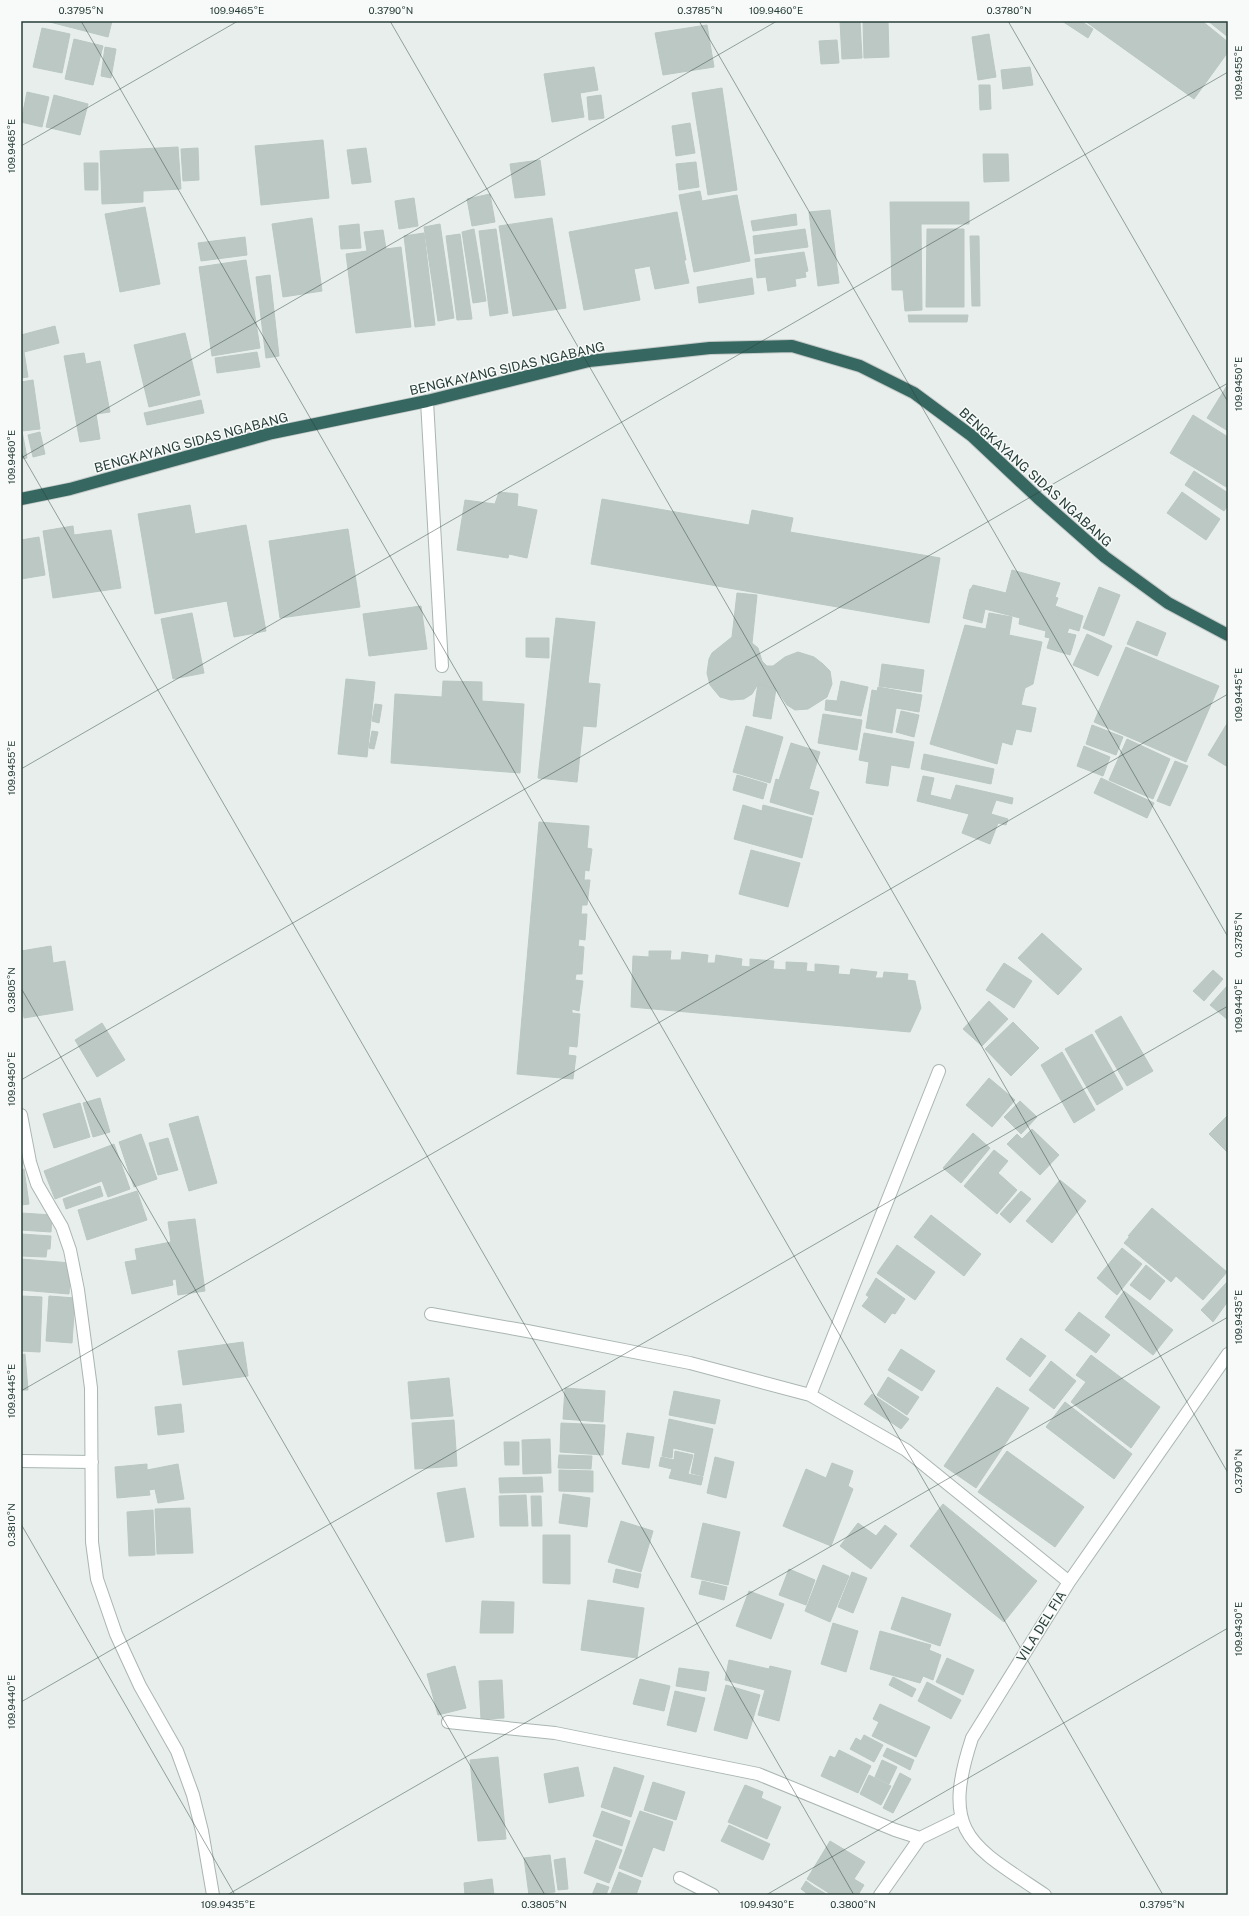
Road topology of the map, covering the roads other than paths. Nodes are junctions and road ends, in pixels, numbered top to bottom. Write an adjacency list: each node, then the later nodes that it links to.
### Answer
1 (427, 401): 2 (highway, BENGKAYANG SIDAS NGABANG); 3 (highway, BENGKAYANG SIDAS NGABANG); 4 (street)
2 (21, 499)
3 (1228, 635)
4 (442, 666)
5 (939, 1071): 9 (street)
6 (21, 1115): 11 (street)
7 (431, 1314): 9 (street)
8 (1228, 1354): 12 (street, VILA DEL FIA)
9 (810, 1395): 12 (street)
10 (21, 1461): 11 (street)
11 (92, 1462): 17 (street)
12 (1069, 1582): 14 (street, VILA DEL FIA)
13 (448, 1722): 15 (street)
14 (961, 1818): 15 (street); 20 (street, VILA DEL FIA)
15 (920, 1838): 19 (street)
16 (680, 1878): 18 (street)
17 (213, 1895)
18 (713, 1895)
19 (880, 1895)
20 (1045, 1895)

